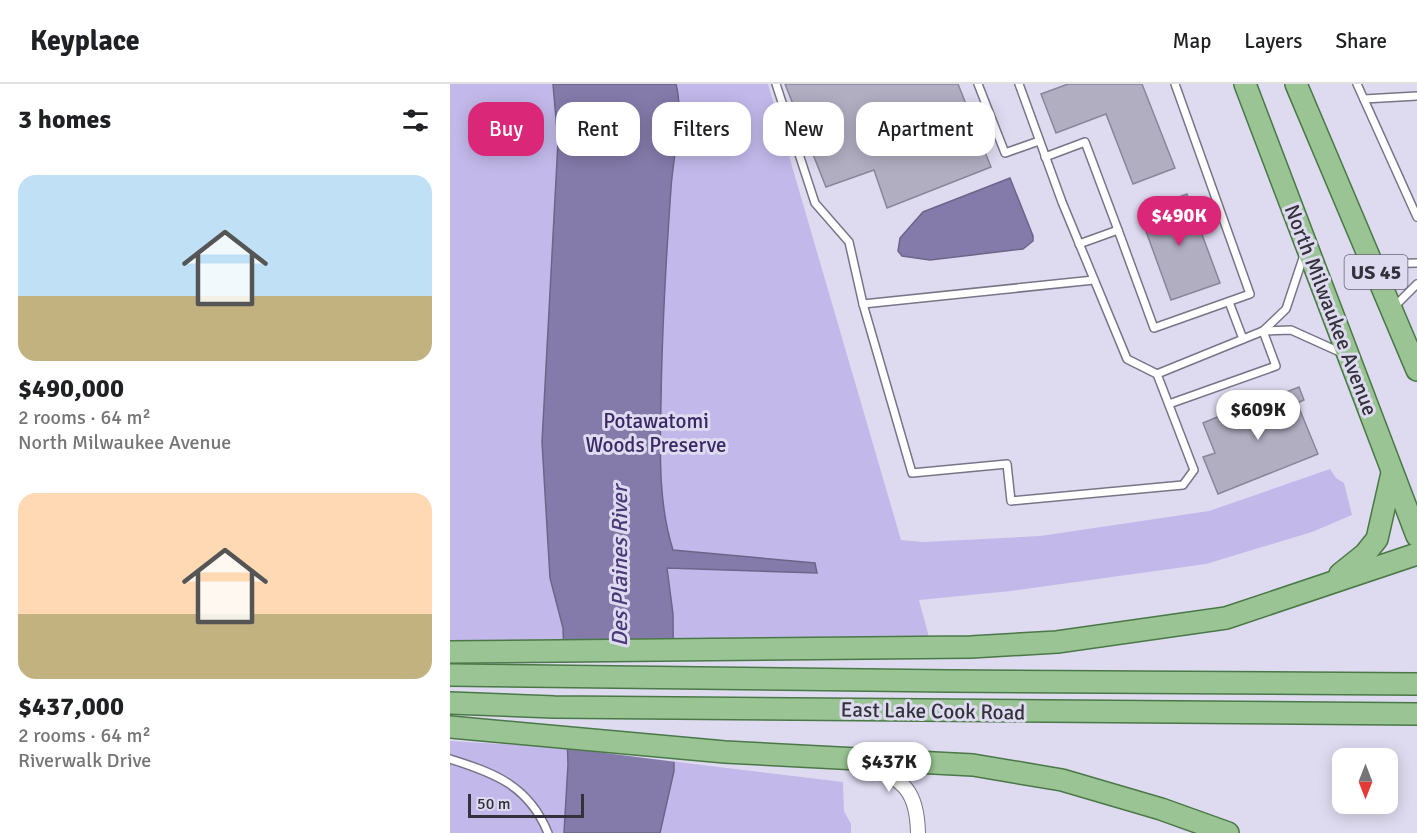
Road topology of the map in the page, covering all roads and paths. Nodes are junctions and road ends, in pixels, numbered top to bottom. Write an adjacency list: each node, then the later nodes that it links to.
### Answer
1 (776, 84): 21 (lane)
2 (978, 84): 10 (lane)
3 (1018, 84): 10 (lane)
4 (1175, 84): 20 (lane)
5 (1245, 84): 15 (main road, North Milwaukee Avenue / US 45)
6 (1296, 84): 17 (main road, US 45)
7 (1357, 84): 9 (lane)
8 (1417, 96): 9 (lane)
9 (1364, 99): 12 (lane)
10 (1039, 141): 11 (lane)
11 (1045, 157): 13 (lane); 14 (lane)
12 (1417, 217)
13 (1118, 230): 14 (lane); 20 (lane)
14 (1079, 244): 18 (lane)
15 (1306, 247): 23 (lane); 25 (main road, North Milwaukee Avenue / US 45)
16 (1417, 263): 17 (lane)
17 (1372, 264): 22 (main road, US 45)
18 (1094, 280): 21 (lane); 27 (lane)
19 (1417, 284): 22 (lane)
20 (1229, 302): 24 (lane)
21 (863, 304): 28 (lane)
22 (1392, 310): 26 (main road, US 45)
23 (1263, 331): 24 (lane); 25 (lane); 28 (lane)
24 (1243, 339): 27 (lane)
25 (1348, 356): 29 (main road, North Milwaukee Avenue / US 45)
26 (1417, 370)
27 (1157, 374): 28 (lane)
28 (1169, 404)
29 (1392, 473): 30 (main road, North Milwaukee Avenue / US 45); 32 (main road)
30 (1417, 536)
31 (1417, 554): 32 (main road)
32 (1324, 585): 33 (main road)
33 (450, 651)
34 (450, 675): 35 (main road, East Lake Cook Road)
35 (1417, 684)
36 (450, 703): 37 (main road, East Lake Cook Road)
37 (1417, 714)
38 (450, 728): 39 (main road)
39 (859, 758): 42 (street); 43 (main road)
40 (450, 759): 41 (lane)
41 (548, 833)
42 (918, 833)
43 (1228, 833)

